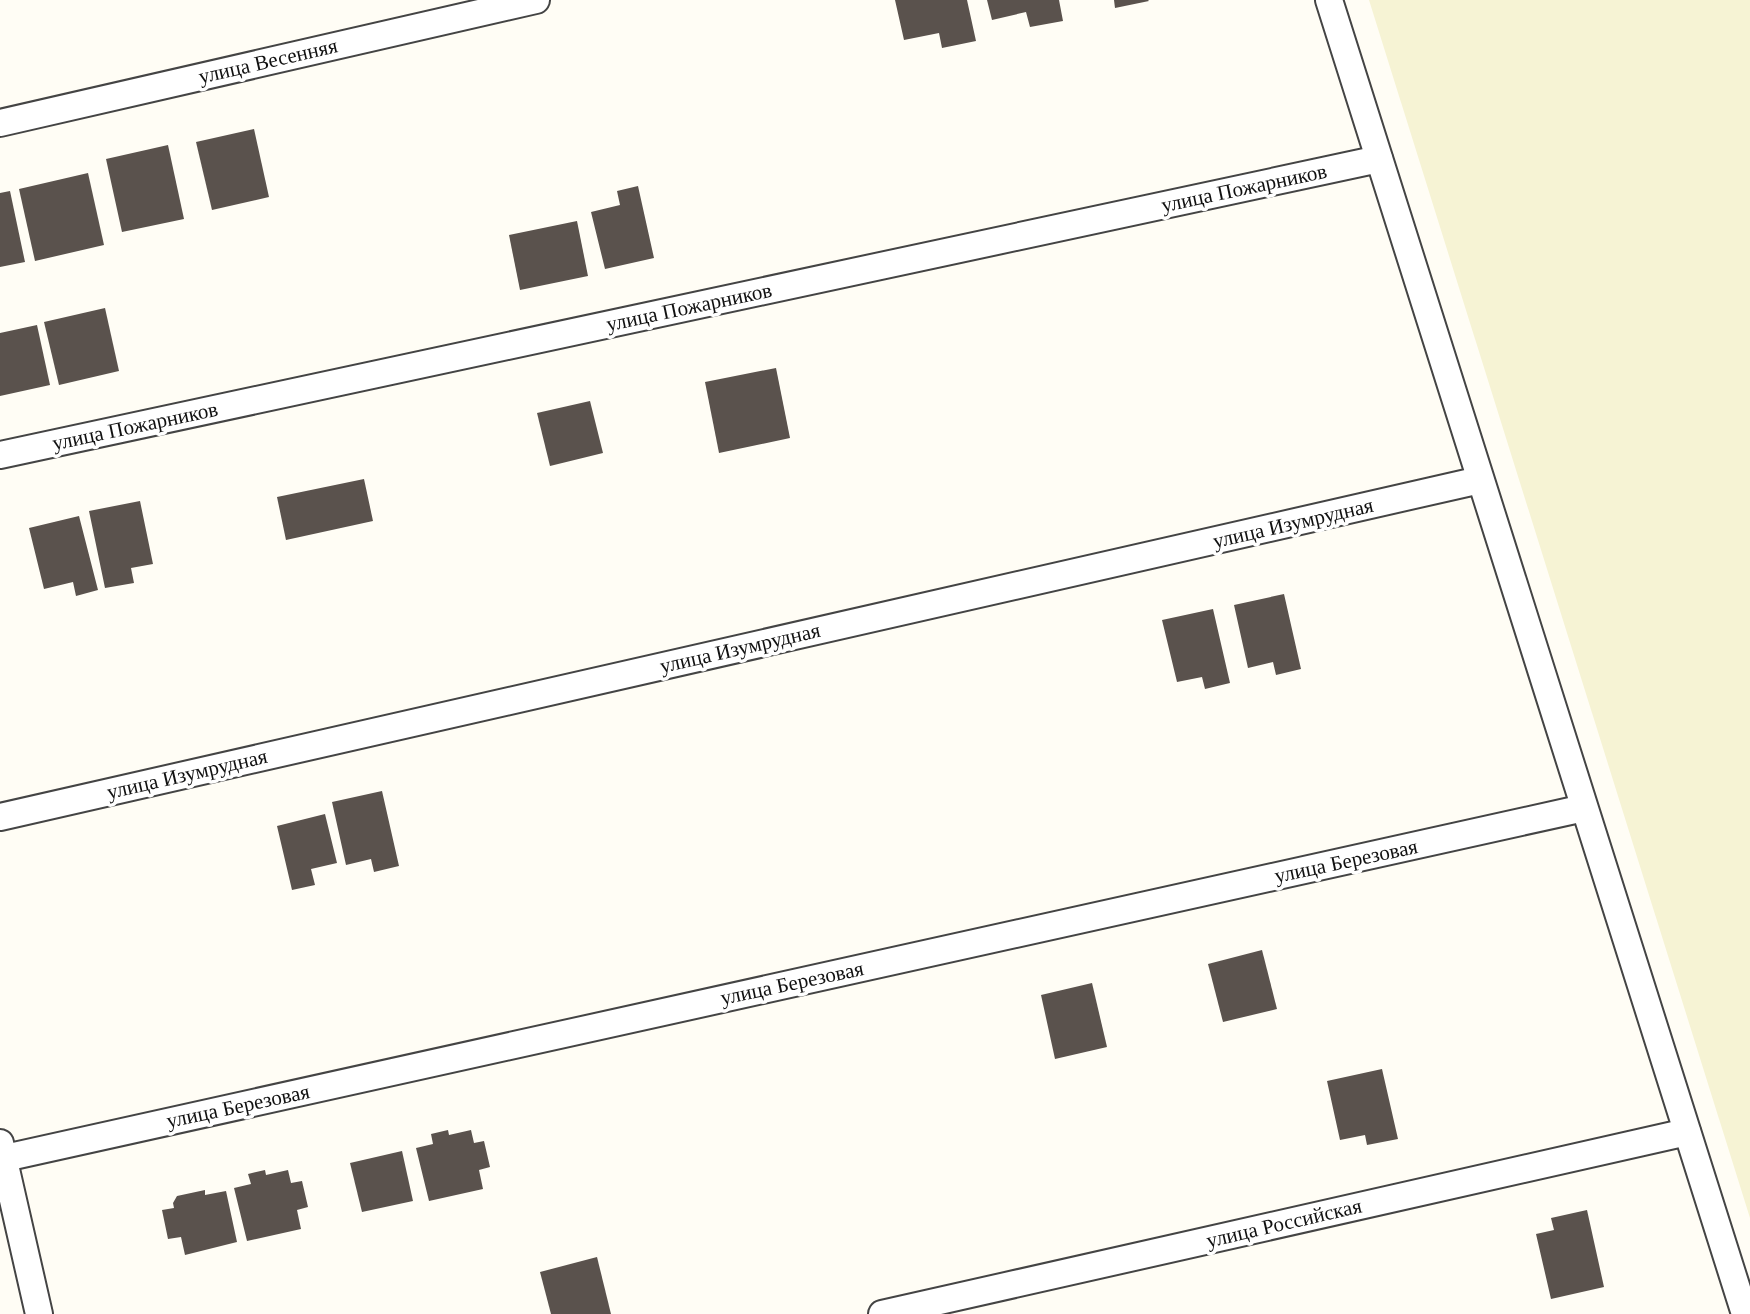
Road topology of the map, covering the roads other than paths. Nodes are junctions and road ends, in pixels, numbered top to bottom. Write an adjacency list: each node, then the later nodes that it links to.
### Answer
1 (536, 0): 3 (street, улица Весенняя)
2 (1329, 0): 4 (street)
3 (0, 123)
4 (1379, 159): 5 (street, улица Пожарников); 6 (street)
5 (0, 455)
6 (1480, 480): 7 (street); 8 (street, улица Изумрудная)
7 (1584, 808): 9 (street); 10 (street, улица Березовая)
8 (0, 817)
9 (1687, 1132): 12 (street, улица Российская); 13 (street)
10 (1, 1152): 11 (street)
11 (39, 1314)
12 (882, 1314)
13 (1745, 1314)

